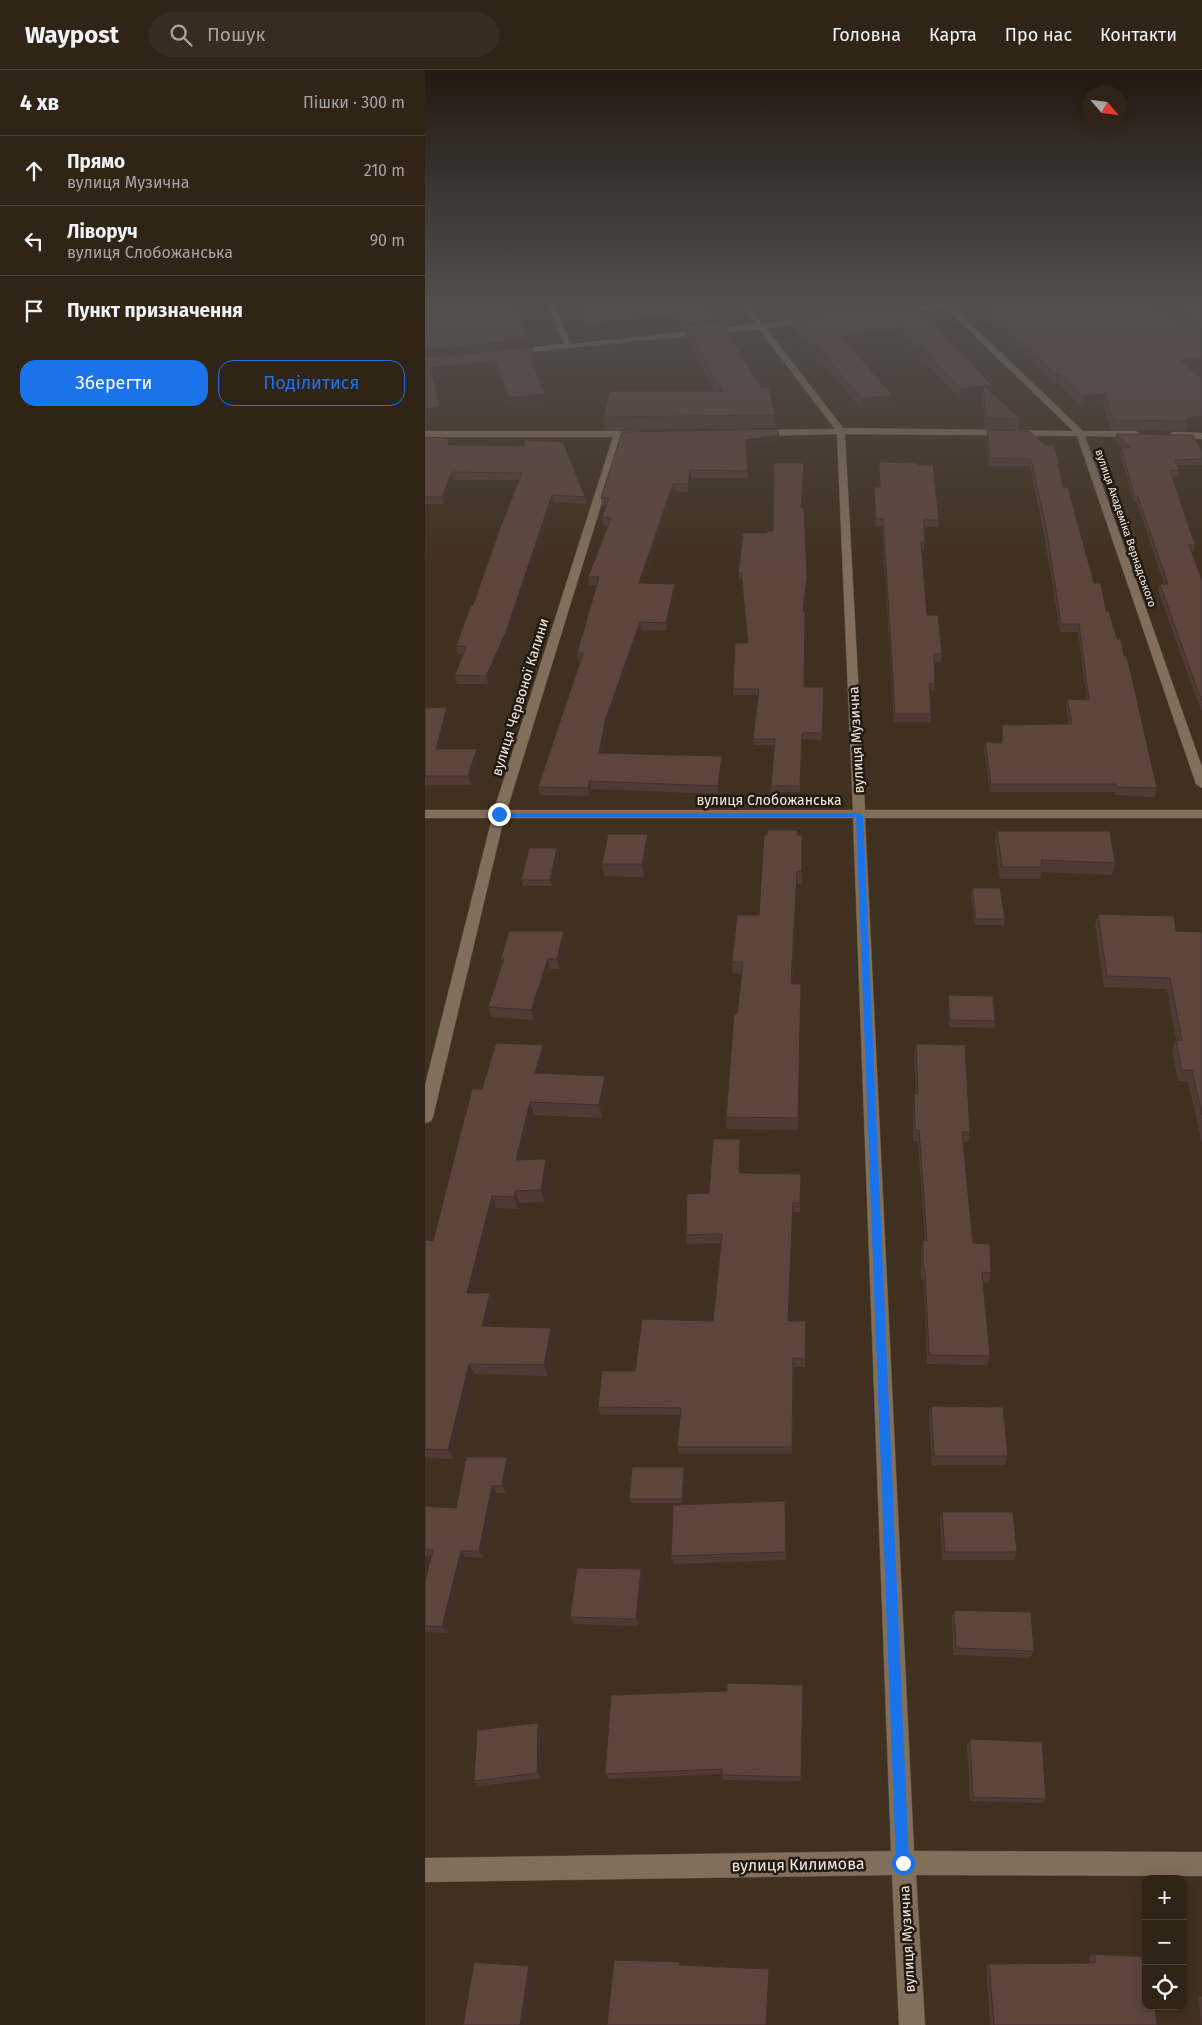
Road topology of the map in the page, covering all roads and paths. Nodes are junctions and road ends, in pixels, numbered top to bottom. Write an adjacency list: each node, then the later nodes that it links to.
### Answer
1 (809, 390): 3 (street)
2 (1036, 390): 5 (street, вулиця Академіка Вернадського)
3 (841, 431): 4 (street); 5 (street); 16 (street, вулиця Музична)
4 (753, 433)
5 (1080, 433): 9 (street); 12 (street, вулиця Академіка Вернадського)
6 (425, 434): 7 (street)
7 (618, 434): 8 (street); 14 (street, вулиця Червоної Калини)
8 (647, 434)
9 (1146, 435)
10 (1165, 435): 11 (street)
11 (1202, 436)
12 (1202, 784)
13 (425, 814): 14 (street, вулиця Слобожанська)
14 (499, 814): 16 (street, вулиця Слобожанська); 17 (street, вулиця Червоної Калини)
15 (1202, 814): 16 (street, вулиця Слобожанська)
16 (859, 815): 18 (street, вулиця Музична)
17 (425, 1117)
18 (903, 1863): 19 (street, вулиця Килимова); 20 (street, вулиця Килимова); 21 (street, вулиця Музична)
19 (1202, 1864)
20 (425, 1870)
21 (911, 2025)

